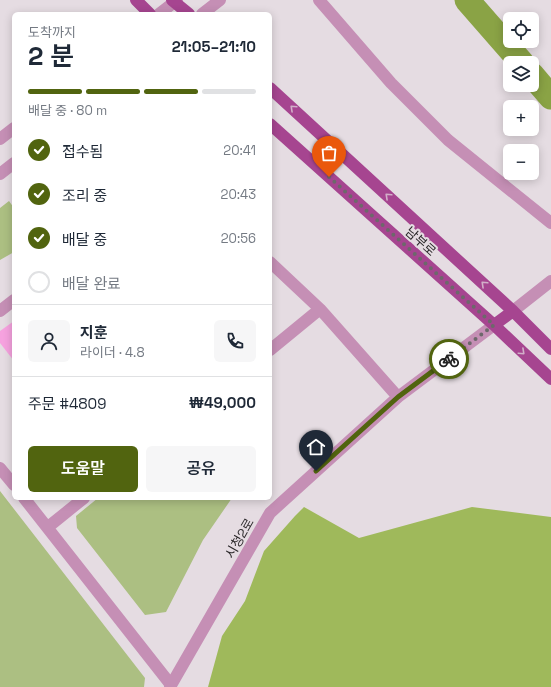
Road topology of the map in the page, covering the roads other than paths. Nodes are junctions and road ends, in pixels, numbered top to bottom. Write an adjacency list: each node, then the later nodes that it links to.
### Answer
1 (136, 0): 5 (main road)
2 (220, 0): 8 (street)
3 (319, 0): 15 (street)
4 (174, 1): 6 (street); 7 (main road)
5 (148, 12)
6 (161, 12)
7 (187, 12)
8 (205, 12)
9 (272, 90): 21 (main road, 남부로, one-way to 9)
10 (272, 126): 22 (main road, 남부로)
11 (12, 130): 12 (street)
12 (0, 139)
13 (12, 165): 14 (street)
14 (0, 174)
15 (551, 223)
16 (272, 264): 19 (street)
17 (551, 281): 21 (street)
18 (12, 302): 20 (street)
19 (320, 309): 23 (street); 26 (street)
20 (0, 311)
21 (513, 311): 22 (main road); 24 (main road, 남부로)
22 (494, 325): 25 (main road, 남부로, one-way to 25); 26 (street, 시청2로)
23 (272, 348)
24 (551, 349)
25 (551, 379)
26 (398, 397): 32 (street, 시청2로)
27 (0, 468): 28 (street)
28 (12, 483)
29 (26, 500): 31 (street, 시청2로)
30 (82, 500): 31 (street)
31 (48, 527): 32 (street, 시청2로)
32 (170, 686)

